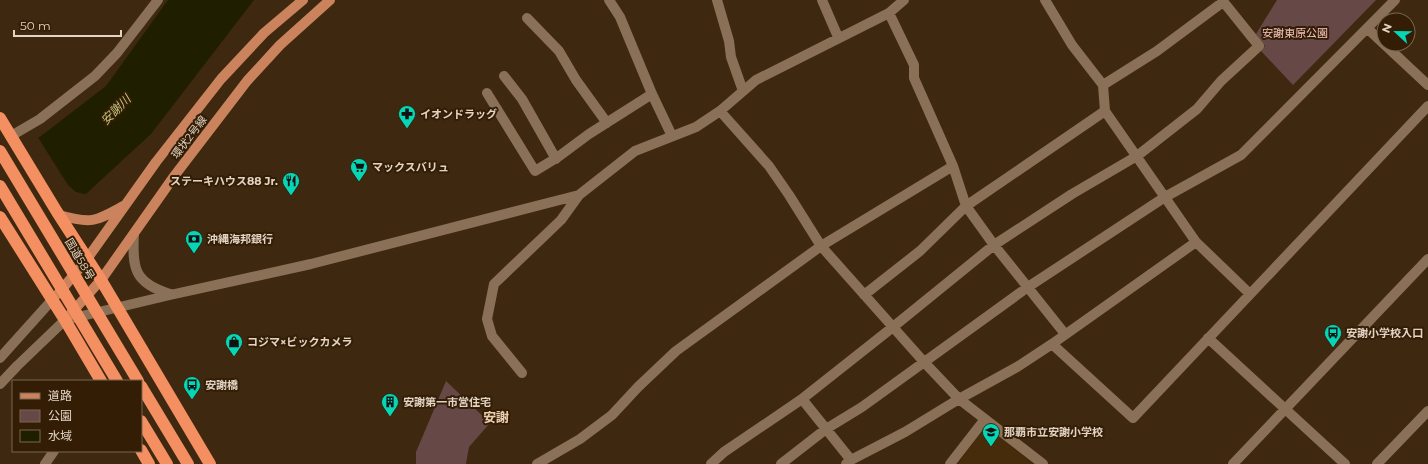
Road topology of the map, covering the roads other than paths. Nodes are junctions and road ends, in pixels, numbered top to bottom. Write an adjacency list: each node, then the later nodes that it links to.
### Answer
1 (158, 0): 27 (street)
2 (303, 0): 35 (main road, 環状2号線)
3 (330, 0): 39 (main road, 環状2号線)
4 (609, 0): 20 (street)
5 (717, 0): 18 (street)
6 (822, 0): 14 (street)
7 (904, 0): 11 (street)
8 (1045, 0): 16 (street)
9 (1395, 0): 13 (street)
10 (1223, 1): 16 (street); 29 (street)
11 (889, 13): 14 (street); 31 (street)
12 (527, 18): 25 (street)
13 (1368, 29): 17 (street); 34 (street)
14 (838, 37): 18 (street)
15 (504, 76): 30 (street)
16 (1102, 85): 23 (street)
17 (1428, 85)
18 (743, 91): 22 (street)
19 (487, 93): 30 (street)
20 (652, 94): 25 (street); 26 (street)
21 (1428, 106): 48 (street)
22 (720, 111): 26 (street); 42 (street)
23 (1105, 111): 29 (street); 36 (street)
24 (0, 118): 27 (highway)
25 (607, 123): 30 (street)
26 (672, 136): 33 (street)
27 (15, 141): 37 (highway)
28 (0, 151): 62 (highway, 国道58号)
29 (1137, 156): 34 (street); 41 (street)
30 (556, 158)
31 (953, 166): 36 (street); 42 (street)
32 (0, 186): 61 (highway)
33 (579, 195): 47 (street); 59 (street)
34 (1165, 196): 40 (street); 46 (street)
35 (124, 205): 37 (main road); 43 (main road, 環状2号線)
36 (966, 206): 41 (street); 49 (street)
37 (58, 214): 43 (highway)
38 (0, 217): 50 (highway)
39 (134, 234): 45 (main road, 環状2号線); 47 (street)
40 (1196, 242): 48 (street); 54 (street)
41 (994, 245): 46 (street); 53 (street)
42 (821, 246): 49 (street); 80 (street)
43 (87, 259): 45 (highway); 50 (main road, 環状2号線)
44 (1428, 259): 67 (street)
45 (101, 280): 51 (highway); 52 (main road, 環状2号線)
46 (1028, 287): 54 (street); 58 (street)
47 (170, 294): 51 (street)
48 (1250, 294): 55 (street)
49 (864, 295): 53 (street)
50 (52, 300): 52 (highway); 57 (street)
51 (117, 307): 52 (street); 79 (highway)
52 (65, 320): 60 (highway); 63 (street)
53 (893, 327): 58 (street); 65 (street)
54 (1065, 334): 56 (street)
55 (1208, 338): 56 (street); 67 (street)
56 (1052, 344): 66 (street)
57 (0, 358)
58 (924, 362): 66 (street); 71 (street)
59 (522, 372)
60 (100, 380)
61 (116, 380)
62 (137, 380)
63 (0, 384)
64 (142, 388): 78 (highway)
65 (802, 399): 71 (street); 81 (street)
66 (959, 399): 69 (street); 74 (street)
67 (1286, 409): 85 (street); 86 (street)
68 (1428, 410): 87 (street)
69 (985, 419): 83 (street); 84 (street)
70 (142, 423): 77 (highway)
71 (826, 429): 74 (street); 82 (street)
72 (53, 452): 75 (street)
73 (142, 452): 76 (highway)
74 (849, 462)
75 (45, 464)
76 (149, 464)
77 (167, 464)
78 (188, 464)
79 (210, 464)
80 (537, 464)
81 (711, 464)
82 (781, 464)
83 (950, 464)
84 (1044, 464)
85 (1233, 464)
86 (1345, 464)
87 (1378, 464)

